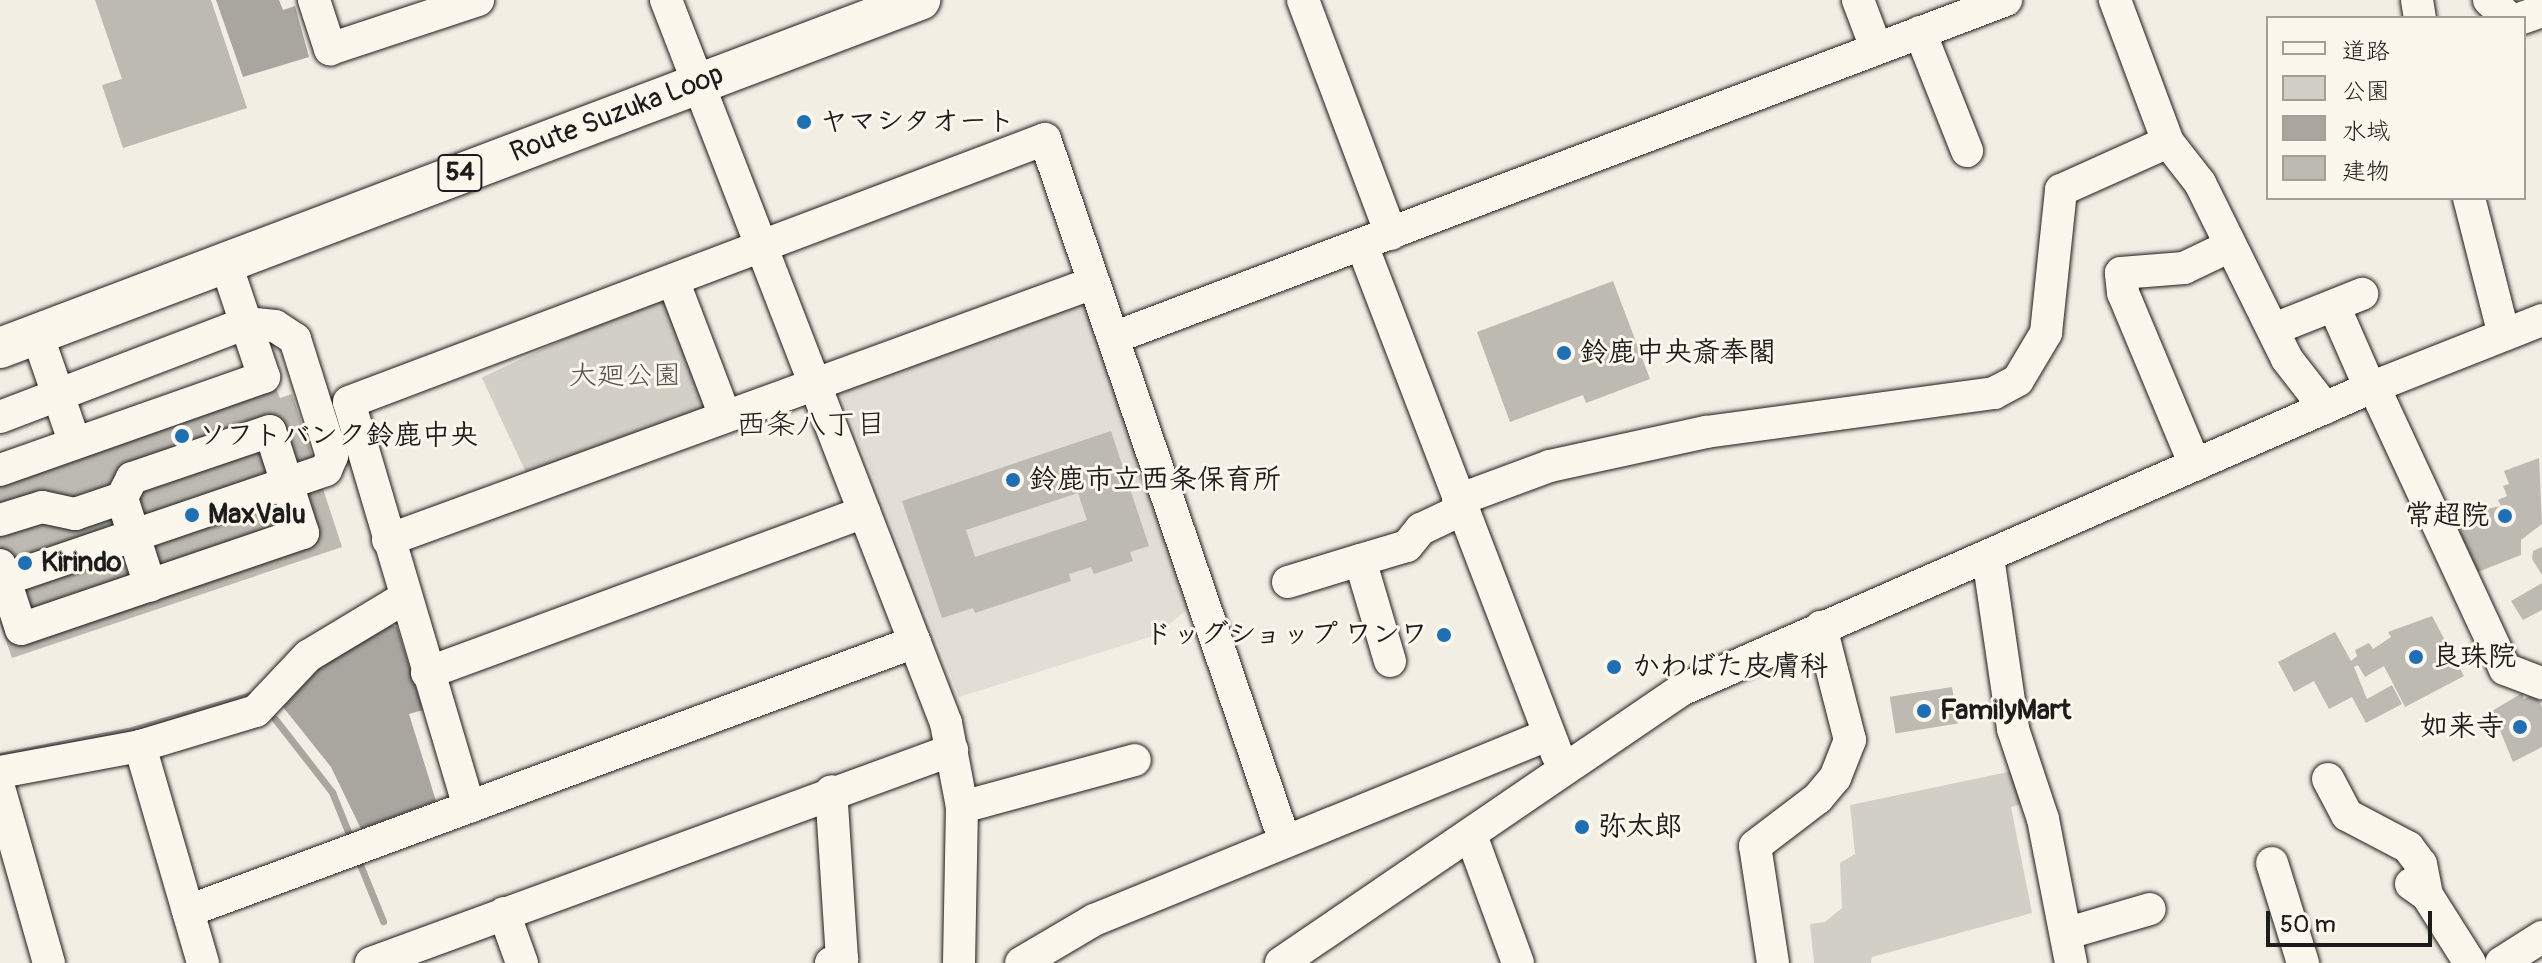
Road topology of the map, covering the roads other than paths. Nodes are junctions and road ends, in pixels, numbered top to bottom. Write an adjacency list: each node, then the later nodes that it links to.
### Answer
1 (314, 0): 2 (street)
2 (478, 0)
3 (666, 0): 13 (street)
4 (920, 0): 13 (main road, Route Suzuka Loop / 54)
5 (1303, 0): 17 (street)
6 (1858, 0): 12 (street)
7 (2006, 0): 11 (street)
8 (2115, 0): 14 (street)
9 (2489, 0): 10 (street)
10 (2507, 16)
11 (1920, 32): 12 (street); 15 (street)
12 (1876, 48): 17 (street)
13 (698, 84): 19 (street); 20 (main road, Route Suzuka Loop / 54)
14 (2168, 142): 18 (street); 41 (street)
15 (1967, 151)
16 (2470, 200): 27 (street)
17 (1376, 239): 28 (street); 41 (street)
18 (2230, 246): 25 (street); 37 (street)
19 (761, 248): 21 (street); 22 (street); 30 (street)
20 (225, 261): 24 (street); 26 (main road, Route Suzuka Loop / 54)
21 (673, 280): 34 (street); 45 (street)
22 (1093, 283): 28 (street); 30 (street)
23 (2542, 320): 27 (street)
24 (246, 323): 32 (street); 36 (street); 39 (street)
25 (2274, 329): 31 (street); 33 (street)
26 (37, 334): 29 (main road, Route Suzuka Loop / 54); 32 (street)
27 (2504, 335): 31 (street)
28 (1113, 338): 69 (street)
29 (0, 348)
30 (815, 384): 34 (street); 42 (street)
31 (2372, 388): 33 (street); 56 (street)
32 (58, 395): 35 (street); 36 (street)
33 (2325, 408): 37 (street)
34 (725, 416): 45 (street)
35 (0, 417)
36 (74, 441): 38 (street)
37 (2195, 465): 46 (street)
38 (0, 470)
39 (286, 483): 40 (street); 44 (street); 50 (street)
40 (122, 498): 43 (street); 44 (street)
41 (1460, 505): 47 (street); 57 (street)
42 (864, 512): 53 (street); 55 (street)
43 (0, 520)
44 (133, 535): 48 (street); 50 (street)
45 (388, 540): 51 (street)
46 (1988, 557): 52 (street); 75 (street)
47 (1360, 560): 49 (street); 54 (street)
48 (2, 572): 50 (street)
49 (1288, 582)
50 (150, 586)
51 (403, 599): 55 (street); 58 (street)
52 (1821, 627): 61 (street); 85 (street)
53 (915, 642): 59 (street); 66 (street)
54 (1390, 661)
55 (427, 673): 66 (street)
56 (2542, 683)
57 (1547, 735): 61 (street); 69 (street)
58 (140, 746): 62 (street); 72 (street)
59 (952, 750): 65 (street); 67 (street)
60 (1135, 760): 67 (street)
61 (1565, 770): 68 (street)
62 (0, 772)
63 (2328, 779): 87 (street)
64 (0, 791): 77 (street)
65 (831, 791): 73 (street); 80 (street)
66 (469, 807): 72 (street)
67 (962, 807): 81 (street)
68 (1471, 835): 83 (street); 84 (street)
69 (1284, 839): 82 (street)
70 (2272, 863): 86 (street)
71 (2150, 909): 75 (street)
72 (188, 911): 78 (street)
73 (504, 913): 76 (street); 79 (street)
74 (2542, 937): 88 (street)
75 (2069, 948)
76 (377, 962)
77 (49, 963)
78 (203, 963)
79 (522, 963)
80 (831, 963)
81 (959, 963)
82 (1021, 963)
83 (1281, 963)
84 (1518, 963)
85 (1773, 963)
86 (2303, 963)
87 (2470, 963)
88 (2501, 963)

